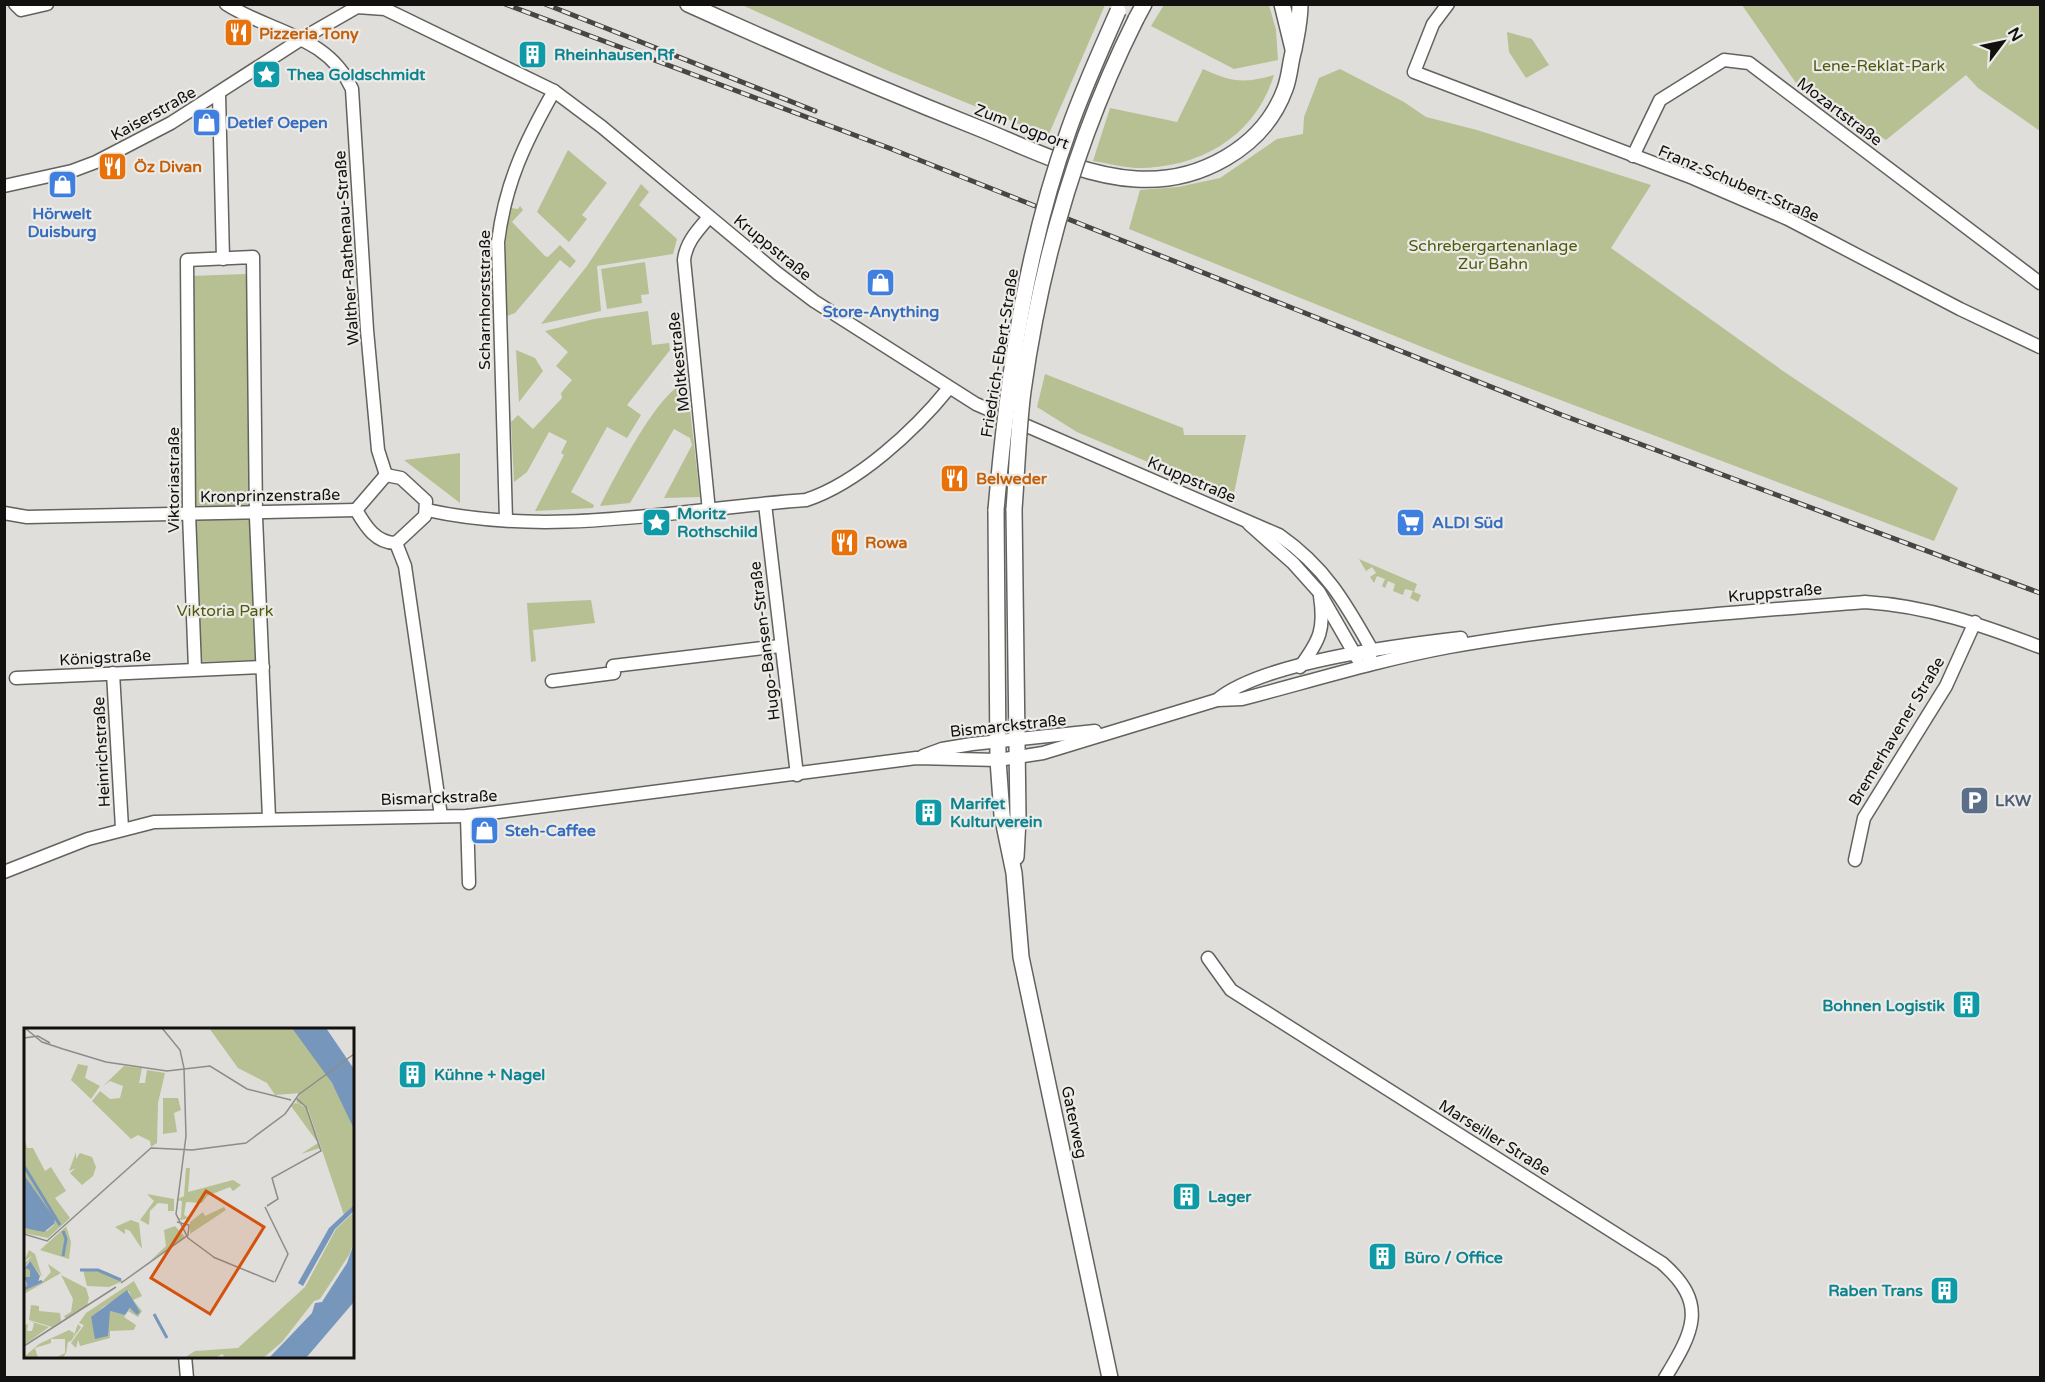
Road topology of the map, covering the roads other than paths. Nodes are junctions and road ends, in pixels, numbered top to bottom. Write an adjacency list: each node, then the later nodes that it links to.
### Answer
1 (15, 4): 2 (street)
2 (47, 4)
3 (226, 4): 10 (street, Walther-Rathenau-Straße)
4 (688, 4): 11 (main road, Zum Logport)
5 (1144, 4): 48 (main road, Friedrich-Ebert-Straße, bridge)
6 (1282, 4): 11 (main road, Zum Logport)
7 (1300, 4): 11 (main road, Zum Logport)
8 (1448, 4): 14 (street, Franz-Schubert-Straße)
9 (1120, 8): 47 (main road, Friedrich-Ebert-Straße, bridge)
10 (303, 38): 12 (street, Kruppstraße); 13 (street, Kaiserstraße); 21 (street, Walther-Rathenau-Straße)
11 (1293, 49)
12 (554, 91): 16 (street, Kruppstraße); 30 (street, Scharnhorststraße)
13 (219, 94): 15 (street, Kaiserstraße); 17 (street)
14 (1633, 156): 18 (street, Mozartstraße); 19 (street, Franz-Schubert-Straße)
15 (4, 186)
16 (710, 217): 20 (street, Kruppstraße); 25 (street, Moltkestraße)
17 (223, 259): 26 (street, Viktoriastraße); 28 (street, Viktoriastraße)
18 (2040, 283)
19 (2040, 347)
20 (949, 388): 22 (street); 29 (street, Kruppstraße)
21 (386, 475): 23 (street); 24 (street)
22 (765, 504): 25 (street); 35 (street, Hugo-Bansen-Straße)
23 (356, 510): 26 (street, Kronprinzenstraße); 31 (street)
24 (427, 510): 30 (street); 31 (street)
25 (709, 511): 30 (street)
26 (256, 512): 28 (street, Kronprinzenstraße); 40 (street, Viktoriastraße)
27 (4, 513): 28 (street, Kronprinzenstraße)
28 (189, 513): 42 (street, Viktoriastraße)
29 (1240, 518): 32 (street, Kruppstraße); 37 (street, Kruppstraße)
30 (506, 520)
31 (396, 543): 52 (street)
32 (1319, 592): 38 (street, Kruppstraße); 41 (street)
33 (1975, 622): 34 (street, Kruppstraße); 36 (street, Kruppstraße); 56 (street, Bremerhavener Straße)
34 (1506, 639): 37 (street, Kruppstraße); 39 (street, Kruppstraße)
35 (780, 646): 45 (street); 51 (street, Hugo-Bansen-Straße)
36 (2040, 647)
37 (1372, 650): 38 (street, Bismarckstraße); 39 (street)
38 (1353, 654): 39 (street, Kruppstraße); 41 (street, Bismarckstraße)
39 (1366, 666): 46 (street, Bismarckstraße)
40 (263, 667): 42 (street); 54 (street, Viktoriastraße)
41 (1300, 667): 46 (street, Bismarckstraße)
42 (195, 669): 43 (street, Königstraße)
43 (113, 673): 44 (street, Königstraße); 55 (street, Heinrichstraße)
44 (16, 678)
45 (552, 681)
46 (1217, 700): 48 (street, Bismarckstraße)
47 (998, 743): 48 (street, Bismarckstraße); 49 (street, Bismarckstraße); 50 (main road, Friedrich-Ebert-Straße)
48 (1016, 749): 50 (street, Bismarckstraße); 58 (main road, Gaterweg)
49 (916, 758): 50 (street, Bismarckstraße); 51 (street, Bismarckstraße)
50 (998, 759): 58 (main road, Gaterweg)
51 (797, 775): 53 (street, Bismarckstraße)
52 (441, 816): 53 (street, Bismarckstraße); 54 (street, Bismarckstraße)
53 (467, 816): 59 (street)
54 (269, 818): 55 (street, Bismarckstraße)
55 (122, 828): 57 (street, Bismarckstraße)
56 (1855, 860)
57 (4, 872)
58 (1014, 873): 61 (main road, Gaterweg)
59 (469, 883)
60 (1208, 958): 62 (street, Marseiller Straße)
61 (1110, 1377)
62 (1665, 1377)

